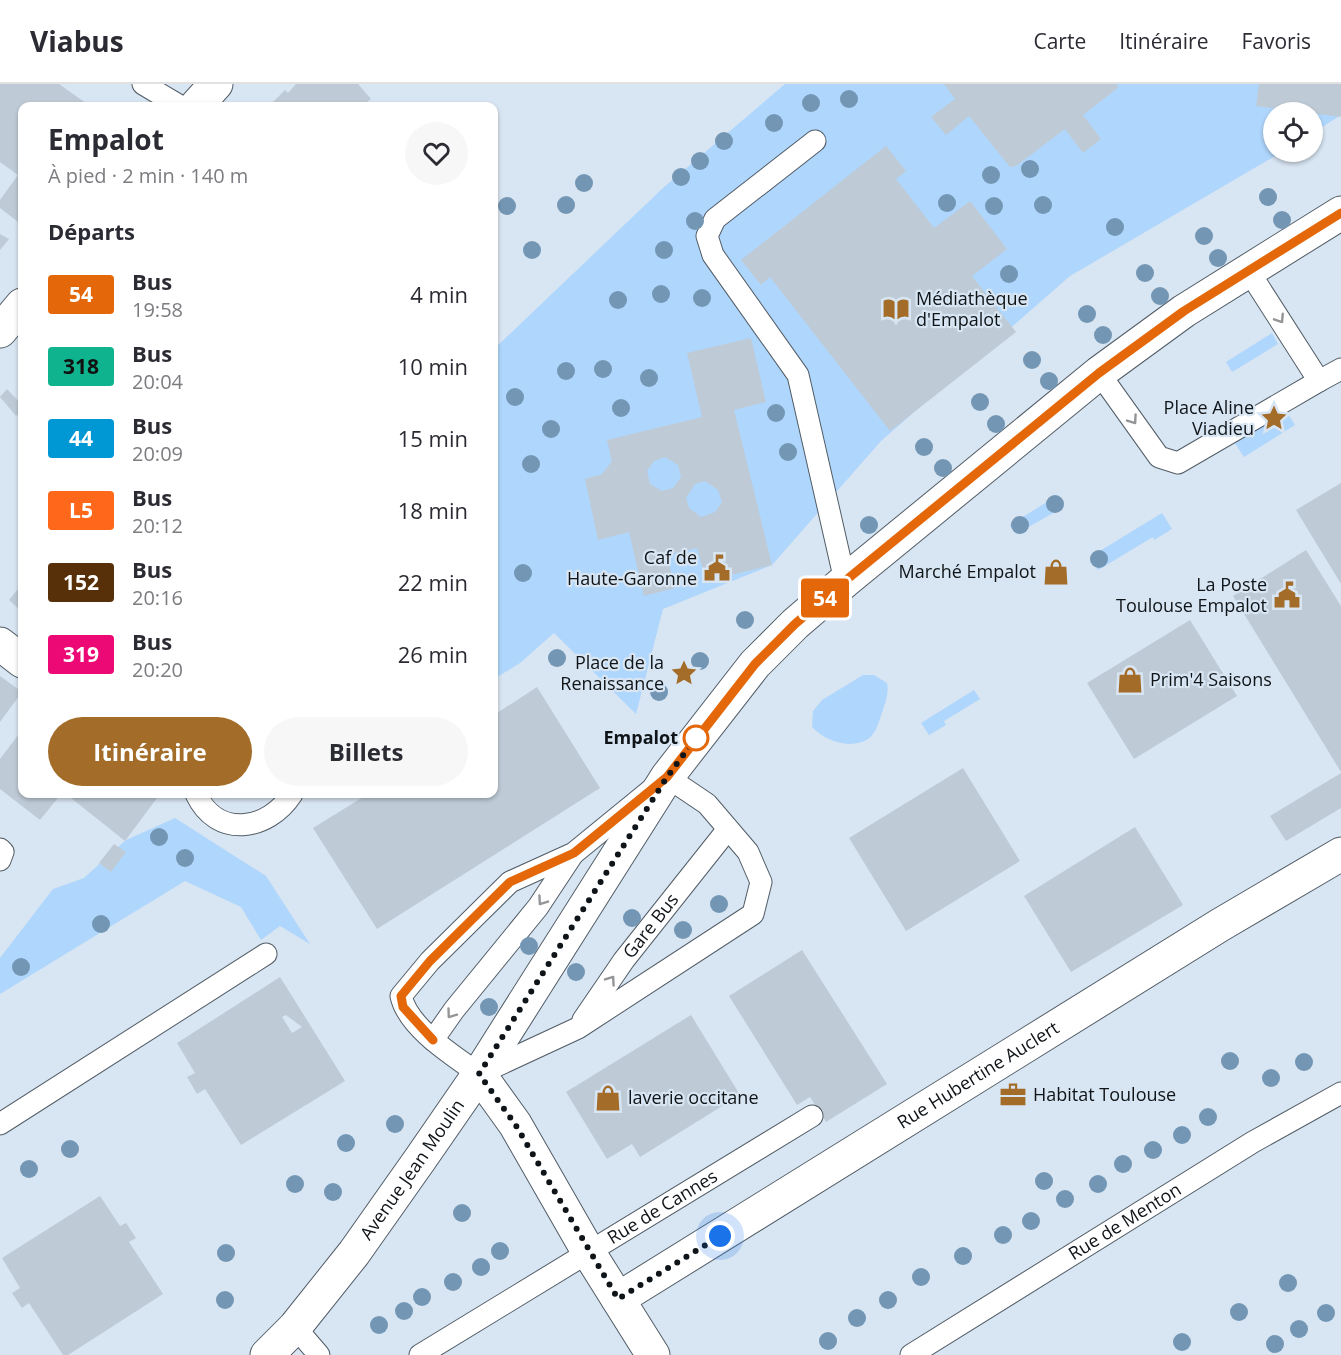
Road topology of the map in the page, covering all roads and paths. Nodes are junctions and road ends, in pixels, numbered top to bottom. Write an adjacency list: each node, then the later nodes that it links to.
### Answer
1 (143, 84): 3 (lane)
2 (216, 84): 4 (street)
3 (173, 102)
4 (200, 102)
5 (815, 141): 13 (lane)
6 (1341, 213): 7 (street, Avenue Jean Moulin)
7 (1248, 270): 11 (street, Avenue Jean Moulin); 12 (lane, one-way to 12)
8 (18, 310): 9 (street)
9 (0, 331)
10 (1341, 369): 12 (lane)
11 (1099, 373): 12 (lane, one-way to 12); 13 (street, Avenue Jean Moulin)
12 (1319, 381)
13 (845, 581): 16 (street, Avenue Jean Moulin)
14 (0, 644): 15 (street)
15 (18, 658)
16 (667, 777): 19 (lane); 21 (lane); 27 (street, Avenue Jean Moulin)
17 (198, 798): 18 (lane)
18 (288, 798)
19 (728, 829): 25 (lane, Gare Bus, one-way to 19); 25 (lane, Gare Bus)
20 (0, 849): 23 (lane)
21 (574, 853): 26 (lane, one-way to 26); 26 (lane)
22 (1341, 854): 32 (street, Rue Hubertine Auclert)
23 (0, 860)
24 (266, 954): 30 (lane)
25 (578, 1028): 27 (lane, Gare Bus)
26 (433, 1040): 27 (lane)
27 (479, 1074): 31 (street); 33 (street, Avenue Jean Moulin)
28 (1341, 1093): 38 (lane, Rue de Menton)
29 (812, 1116): 31 (lane, Rue de Cannes)
30 (0, 1124)
31 (590, 1253): 32 (street); 36 (lane, Rue de Cannes)
32 (618, 1299): 37 (street)
33 (295, 1326): 34 (street, Avenue Jean Moulin); 35 (lane)
34 (267, 1355)
35 (319, 1355)
36 (420, 1355)
37 (653, 1355)
38 (911, 1355)

